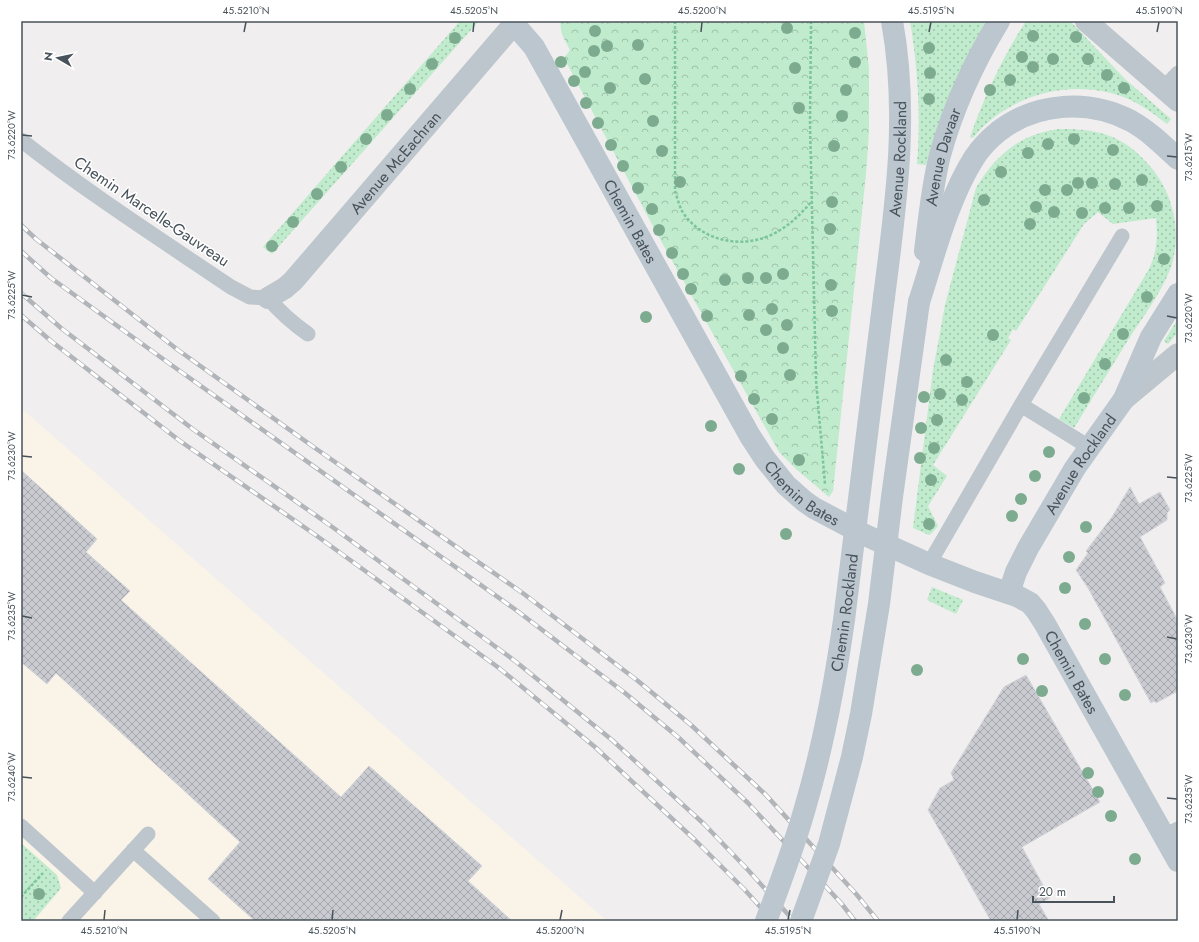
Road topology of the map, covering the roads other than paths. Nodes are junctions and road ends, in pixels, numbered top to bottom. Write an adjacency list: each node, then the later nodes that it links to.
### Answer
1 (892, 21): 11 (street, Avenue Rockland)
2 (999, 21): 13 (street, Avenue Davaar)
3 (1086, 21): 6 (street)
4 (516, 23): 12 (street, Avenue McEachran); 19 (street, Chemin Bates)
5 (1178, 73): 6 (lane)
6 (1171, 95)
7 (21, 140): 12 (lane, Chemin Marcelle-Gauvreau)
8 (1178, 159): 13 (street)
9 (1122, 236): 17 (lane)
10 (1178, 294): 16 (street)
11 (884, 297): 29 (street, Chemin Rockland, bridge)
12 (268, 298): 14 (lane)
13 (919, 302): 30 (street, Chemin Rockland, bridge)
14 (308, 334)
15 (1178, 354): 16 (street, Avenue Rockland)
16 (1124, 399): 18 (street, Avenue Rockland)
17 (1021, 405): 18 (lane); 19 (lane)
18 (1089, 447): 20 (street, Avenue Rockland)
19 (929, 564): 20 (street, Chemin Bates)
20 (1009, 593): 22 (street, Chemin Bates)
21 (21, 826): 26 (lane)
22 (1171, 832): 25 (street, Chemin Bates)
23 (148, 834): 24 (lane)
24 (133, 850): 26 (lane); 28 (lane)
25 (1178, 861)
26 (95, 893): 27 (lane)
27 (69, 921)
28 (213, 921)
29 (766, 921)
30 (801, 921)

